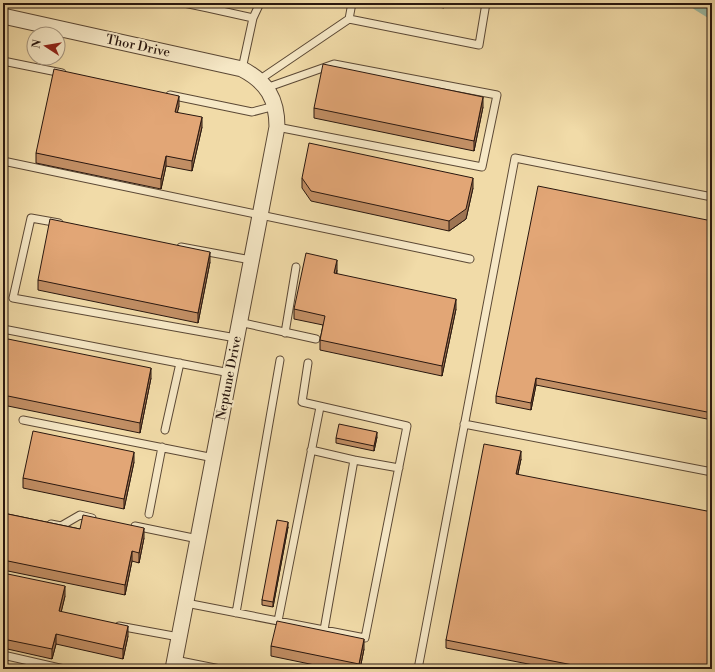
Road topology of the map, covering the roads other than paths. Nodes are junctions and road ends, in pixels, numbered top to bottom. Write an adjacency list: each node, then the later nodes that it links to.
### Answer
1 (4, 3): 7 (lane)
2 (184, 3): 6 (lane)
3 (260, 3): 9 (lane)
4 (352, 3): 10 (lane)
5 (486, 3): 10 (lane)
6 (209, 6): 9 (lane)
7 (3, 7)
8 (3, 16): 12 (street, Thor Drive)
9 (253, 18): 12 (lane)
10 (349, 19): 14 (lane)
11 (3, 61): 13 (lane)
12 (242, 69): 14 (street, Thor Drive)
13 (73, 75)
14 (263, 84): 16 (street, Neptune Drive); 17 (lane)
15 (166, 94): 16 (lane)
16 (275, 106): 17 (street, Neptune Drive)
17 (276, 127): 20 (street, Neptune Drive)
18 (3, 162): 20 (lane)
19 (712, 197): 37 (lane)
20 (260, 216): 23 (lane); 24 (street, Neptune Drive)
21 (69, 225): 29 (lane)
22 (175, 246): 24 (lane)
23 (470, 259)
24 (251, 260): 26 (street, Neptune Drive)
25 (296, 267): 28 (lane)
26 (239, 322): 28 (lane); 29 (street, Neptune Drive)
27 (3, 329): 32 (lane)
28 (285, 333): 30 (lane)
29 (236, 338): 34 (street, Neptune Drive)
30 (316, 340)
31 (280, 360): 51 (lane)
32 (180, 363): 34 (lane); 38 (lane)
33 (308, 363): 35 (lane)
34 (230, 373): 41 (street, Neptune Drive)
35 (320, 407): 40 (lane); 43 (lane)
36 (23, 420): 39 (lane)
37 (464, 424): 44 (lane); 60 (lane)
38 (165, 430)
39 (162, 447): 41 (lane); 45 (lane)
40 (311, 450): 42 (lane); 52 (lane)
41 (214, 458): 49 (street, Neptune Drive)
42 (354, 460): 43 (lane); 54 (lane)
43 (399, 468): 54 (lane)
44 (712, 472)
45 (149, 514)
46 (102, 520): 47 (lane)
47 (46, 523)
48 (124, 524): 49 (lane)
49 (198, 539): 50 (street, Neptune Drive)
50 (186, 603): 51 (lane); 55 (street, Neptune Drive)
51 (236, 613): 52 (lane)
52 (278, 621): 54 (lane)
53 (111, 624): 55 (lane)
54 (324, 630)
55 (179, 638): 57 (street, Neptune Drive)
56 (3, 656): 58 (lane)
57 (174, 664): 59 (lane)
58 (64, 669)
59 (220, 669)
60 (418, 669)

